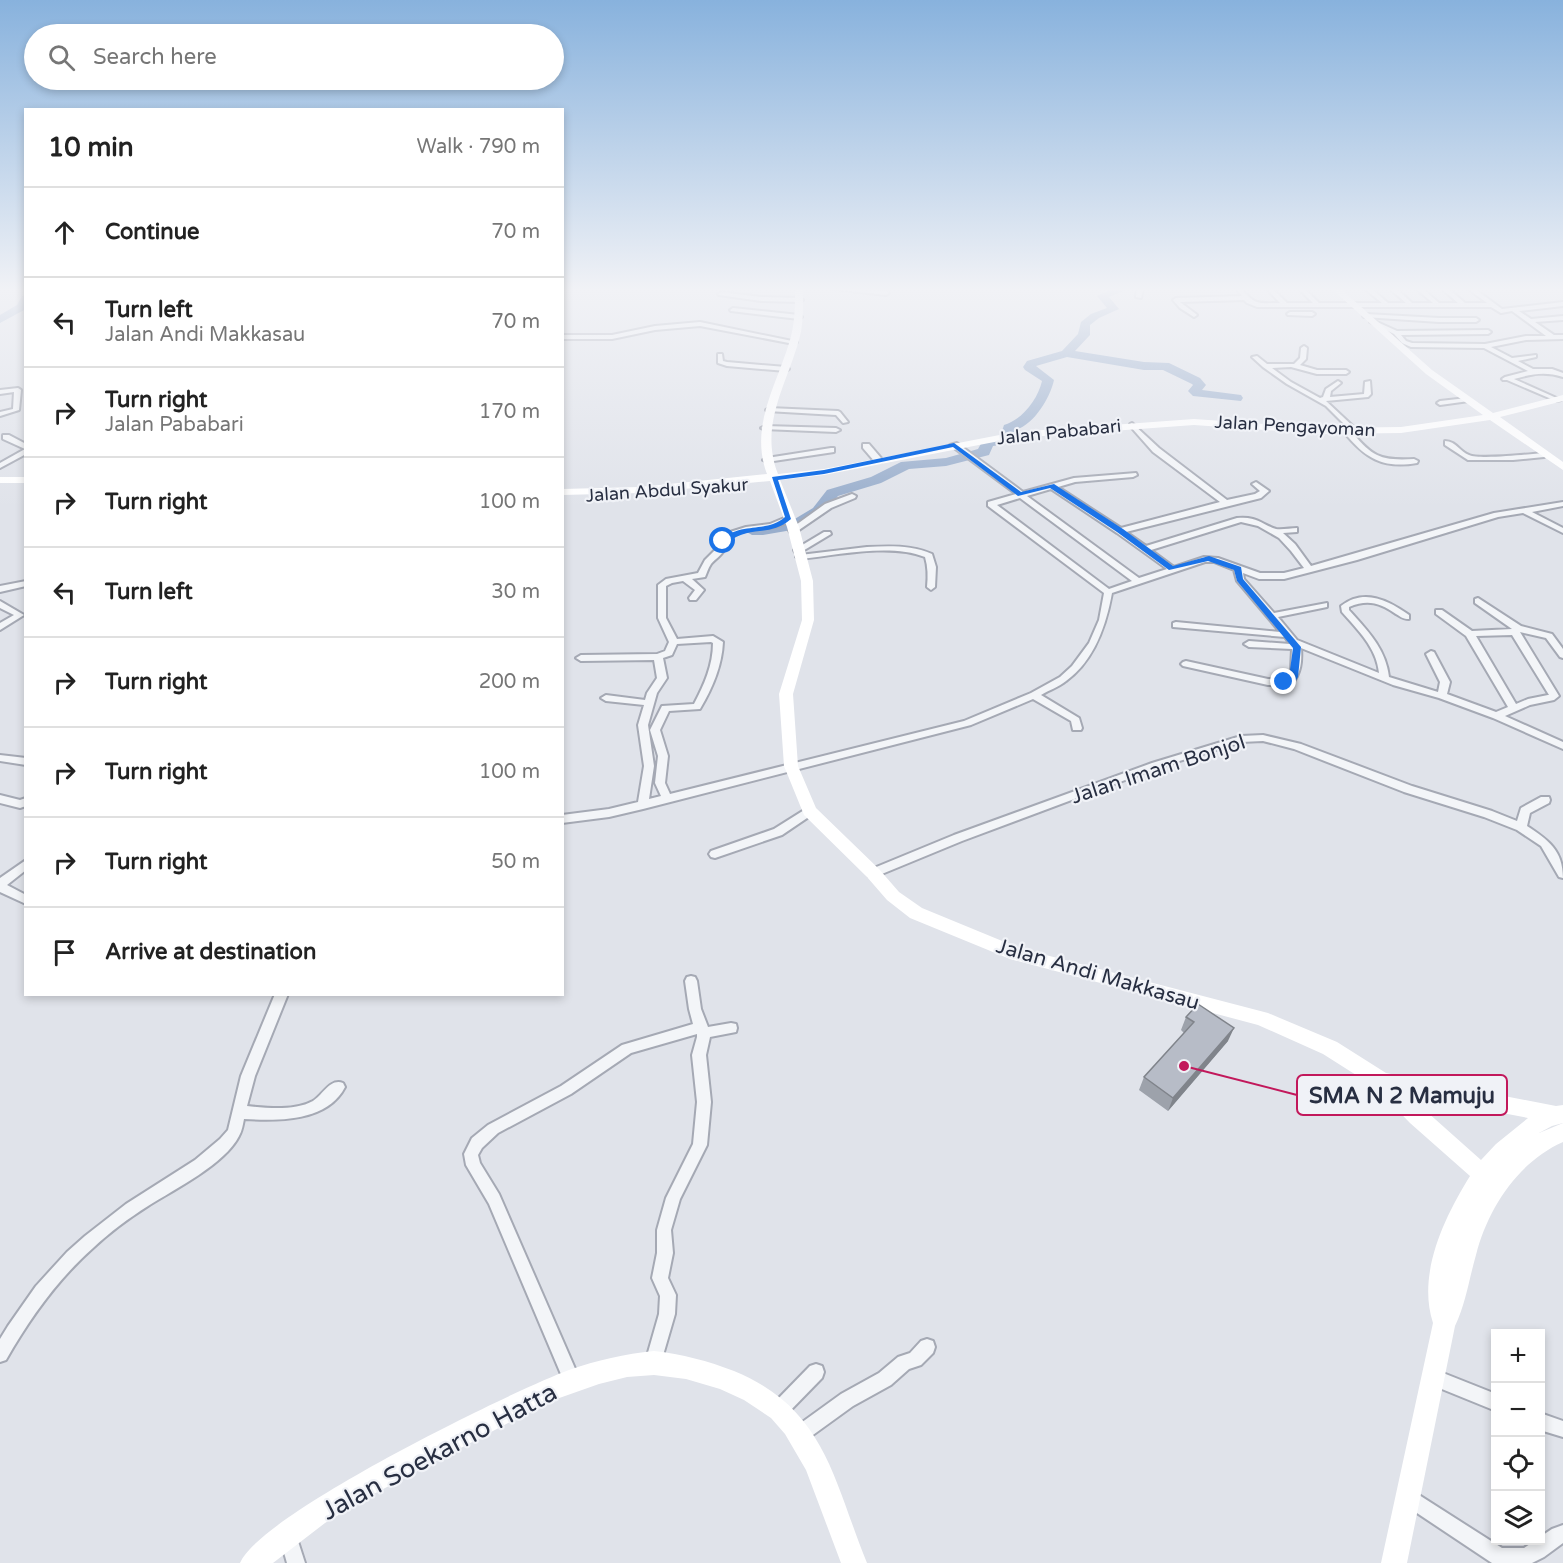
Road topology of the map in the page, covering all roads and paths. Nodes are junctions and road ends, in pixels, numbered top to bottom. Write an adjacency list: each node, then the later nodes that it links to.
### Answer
1 (720, 362): 9 (street)
2 (788, 362): 9 (street, Jalan Andi Makkasau)
3 (1261, 362): 7 (street)
4 (1299, 362): 8 (street)
5 (1417, 362): 19 (street)
6 (1513, 362): 10 (street)
7 (1266, 366): 8 (street); 17 (street)
8 (1295, 366): 11 (street)
9 (786, 369): 21 (street, Jalan Andi Makkasau)
10 (1533, 371): 12 (street); 18 (street)
11 (1346, 372)
12 (1563, 375)
13 (1368, 382): 17 (street)
14 (1338, 384): 17 (street)
15 (22, 390): 16 (street); 22 (street)
16 (0, 392)
17 (1322, 399): 28 (street)
18 (1560, 399): 23 (street, Jalan Pengayoman)
19 (1467, 400): 20 (street); 23 (street)
20 (1440, 403)
21 (769, 410): 24 (street); 26 (street, Jalan Andi Makkasau)
22 (0, 414)
23 (1490, 417): 28 (street, Jalan Pengayoman); 36 (street)
24 (845, 422)
25 (1132, 425): 28 (street, Jalan Pengayoman); 31 (street, Jalan Pababari); 51 (street)
26 (765, 428): 27 (street); 37 (street, Jalan Andi Makkasau)
27 (837, 430)
28 (1351, 431): 39 (street)
29 (2, 438): 33 (street)
30 (1449, 443): 36 (street)
31 (954, 445): 38 (street, Jalan Pababari); 49 (street)
32 (866, 446): 38 (street)
33 (24, 448)
34 (24, 450): 40 (street)
35 (831, 450): 37 (street)
36 (1544, 455): 41 (street)
37 (767, 460): 43 (street, Jalan Andi Makkasau)
38 (878, 460): 43 (street, Jalan Pababari)
39 (1414, 461)
40 (0, 466)
41 (1563, 467)
42 (1133, 475): 47 (street)
43 (774, 478): 48 (street, Jalan Abdul Syakur); 54 (street, Jalan Andi Makkasau)
44 (0, 480): 45 (street)
45 (24, 480)
46 (1257, 484): 51 (street)
47 (1052, 486): 49 (street); 55 (street)
48 (564, 494)
49 (1020, 495): 66 (street); 70 (street)
50 (852, 496): 54 (street)
51 (1226, 503): 55 (street)
52 (1563, 504): 53 (street)
53 (1523, 510): 57 (street); 64 (street)
54 (791, 524): 61 (street, Jalan Andi Makkasau); 65 (street)
55 (1120, 531): 60 (street)
56 (1294, 531): 58 (street)
57 (1563, 531)
58 (1273, 532): 60 (street); 64 (street)
59 (827, 534): 61 (street)
60 (1145, 549): 62 (street)
61 (799, 553): 68 (street); 101 (street, Jalan Andi Makkasau)
62 (1172, 569): 63 (street); 66 (street)
63 (1238, 569): 64 (street); 76 (street)
64 (1309, 569)
65 (686, 580): 71 (street); 82 (street)
66 (1137, 581): 70 (street)
67 (24, 583): 69 (street)
68 (931, 587)
69 (0, 589)
70 (1107, 592): 91 (street)
71 (693, 598)
72 (1478, 601): 80 (street)
73 (0, 604): 79 (street)
74 (1324, 605): 76 (street)
75 (1439, 612): 81 (street)
76 (1271, 616): 83 (street)
77 (1406, 617): 90 (street)
78 (1176, 625): 83 (street)
79 (0, 627)
80 (1516, 630): 81 (street); 86 (street); 95 (street)
81 (1470, 634): 95 (street)
82 (674, 642): 87 (street); 94 (street)
83 (1293, 642): 84 (street); 89 (street); 90 (street)
84 (1249, 644)
85 (1431, 654): 92 (street)
86 (1563, 655)
87 (658, 657): 88 (street); 94 (street)
88 (581, 658)
89 (1186, 664)
90 (1384, 678): 92 (street)
91 (1034, 695): 97 (street); 101 (street)
92 (1442, 696): 96 (street)
93 (606, 698): 94 (street)
94 (655, 707): 104 (street); 104 (street)
95 (1513, 707): 96 (street)
96 (1496, 716): 98 (street)
97 (1077, 728)
98 (1563, 746)
99 (0, 758): 100 (street)
100 (24, 762)
101 (791, 766): 104 (street); 106 (street, Jalan Andi Makkasau)
102 (0, 799): 105 (street)
103 (1545, 800): 108 (street)
104 (655, 802): 107 (street)
105 (24, 803)
106 (809, 811): 109 (street); 111 (street, Jalan Andi Makkasau)
107 (564, 819)
108 (1521, 827): 111 (street, Jalan Imam Bonjol); 112 (street, Jalan Imam Bonjol)
109 (715, 854)
110 (24, 866): 113 (street)
111 (873, 873): 119 (street, Jalan Andi Makkasau)
112 (1563, 874)
113 (0, 886): 114 (street)
114 (24, 899)
115 (691, 981): 118 (street)
116 (281, 996): 121 (street)
117 (731, 1028): 118 (street)
118 (702, 1030): 126 (street); 129 (street)
119 (1382, 1081): 122 (street); 123 (street)
120 (338, 1087): 121 (street)
121 (240, 1112): 125 (street)
122 (1561, 1121): 123 (street)
123 (1488, 1182): 128 (street)
124 (927, 1347): 134 (street)
125 (0, 1354)
126 (653, 1363): 129 (street, Jalan Soekarno Hatta); 131 (street, Jalan Soekarno Hatta)
127 (816, 1372): 131 (street)
128 (1432, 1377): 130 (street); 135 (street)
129 (572, 1380): 137 (street, Jalan Soekarno Hatta)
130 (1491, 1401)
131 (779, 1410): 134 (street, Jalan Soekarno Hatta)
132 (1545, 1423): 133 (street)
133 (1563, 1429)
134 (800, 1434): 140 (street, Jalan Soekarno Hatta)
135 (1407, 1497): 136 (street); 141 (street)
136 (1563, 1534)
137 (288, 1535): 138 (street, Jalan Soekarno Hatta); 139 (street)
138 (253, 1563)
139 (296, 1563)
140 (854, 1563)
141 (1394, 1563)

